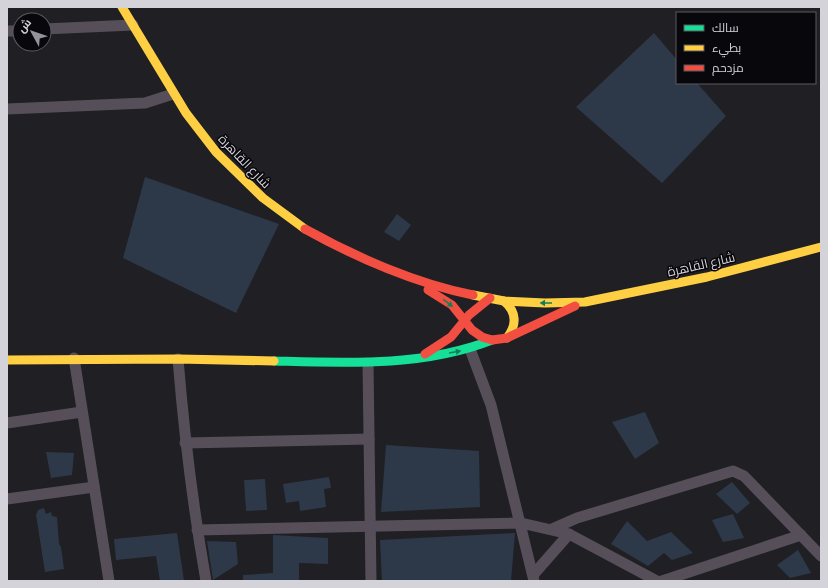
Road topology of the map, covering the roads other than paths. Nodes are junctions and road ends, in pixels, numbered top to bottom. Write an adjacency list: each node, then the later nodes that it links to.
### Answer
1 (122, 7): 2 (main road, شارع القاهرة)
2 (132, 25): 3 (street); 4 (main road, شارع القاهرة)
3 (52, 30)
4 (173, 94): 5 (street); 7 (main road, شارع القاهرة)
5 (7, 108)
6 (821, 247): 10 (main road, شارع القاهرة)
7 (404, 275): 8 (main road, شارع القاهرة); 11 (main road, شارع القاهرة, one-way to 11)
8 (490, 298): 9 (main road, شارع القاهرة); 11 (main road)
9 (504, 300): 10 (main road, شارع القاهرة, one-way to 9); 12 (main road)
10 (585, 302): 12 (main road, شارع القاهرة)
11 (464, 321): 13 (main road, شارع القاهرة); 15 (main road)
12 (507, 338): 13 (main road, شارع القاهرة)
13 (492, 340): 14 (main road)
14 (470, 349): 15 (main road, one-way to 14); 26 (street)
15 (416, 357): 19 (main road)
16 (74, 358): 17 (main road); 18 (main road); 20 (street)
17 (178, 359): 19 (main road); 23 (street)
18 (7, 360)
19 (368, 363): 22 (street)
20 (82, 412): 21 (street); 24 (street)
21 (7, 423)
22 (369, 438): 23 (street); 27 (street)
23 (185, 443): 29 (street)
24 (94, 487): 25 (street); 34 (street)
25 (7, 499)
26 (521, 523): 27 (street); 28 (street); 33 (street)
27 (370, 526): 29 (street); 36 (street)
28 (552, 529): 30 (street); 31 (street)
29 (197, 530): 35 (street)
30 (569, 534): 33 (street); 37 (street)
31 (801, 536): 32 (street); 38 (street)
32 (821, 556)
33 (534, 578)
34 (109, 581)
35 (206, 581)
36 (371, 581)
37 (657, 581)
38 (662, 581)

